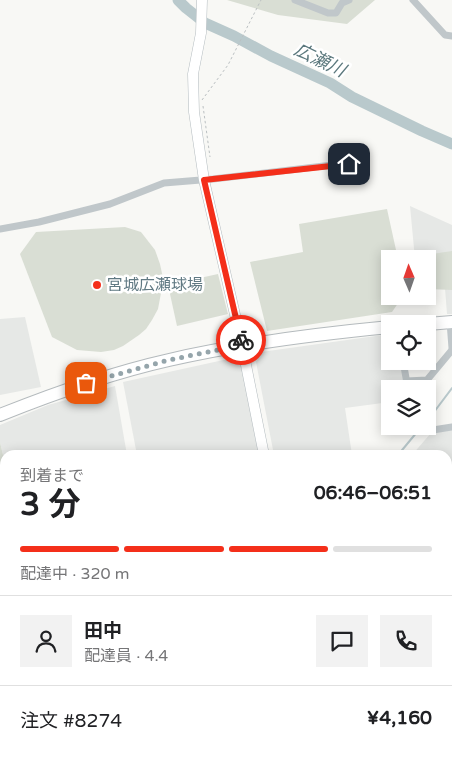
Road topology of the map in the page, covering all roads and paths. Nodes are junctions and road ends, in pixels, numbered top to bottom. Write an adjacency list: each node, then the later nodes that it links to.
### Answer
1 (202, 0): 9 (street)
2 (295, 0): 3 (street)
3 (349, 0)
4 (413, 0): 6 (street)
5 (261, 1): 7 (path)
6 (452, 36)
7 (210, 159)
8 (349, 164): 9 (street)
9 (204, 180): 10 (street); 14 (street)
10 (0, 229)
11 (451, 322): 12 (highway); 15 (street)
12 (436, 323)
13 (381, 327): 14 (highway)
14 (242, 345): 17 (highway); 20 (street)
15 (452, 349): 16 (street)
16 (427, 380)
17 (0, 415)
18 (436, 427): 19 (street)
19 (452, 427)
20 (263, 450)

